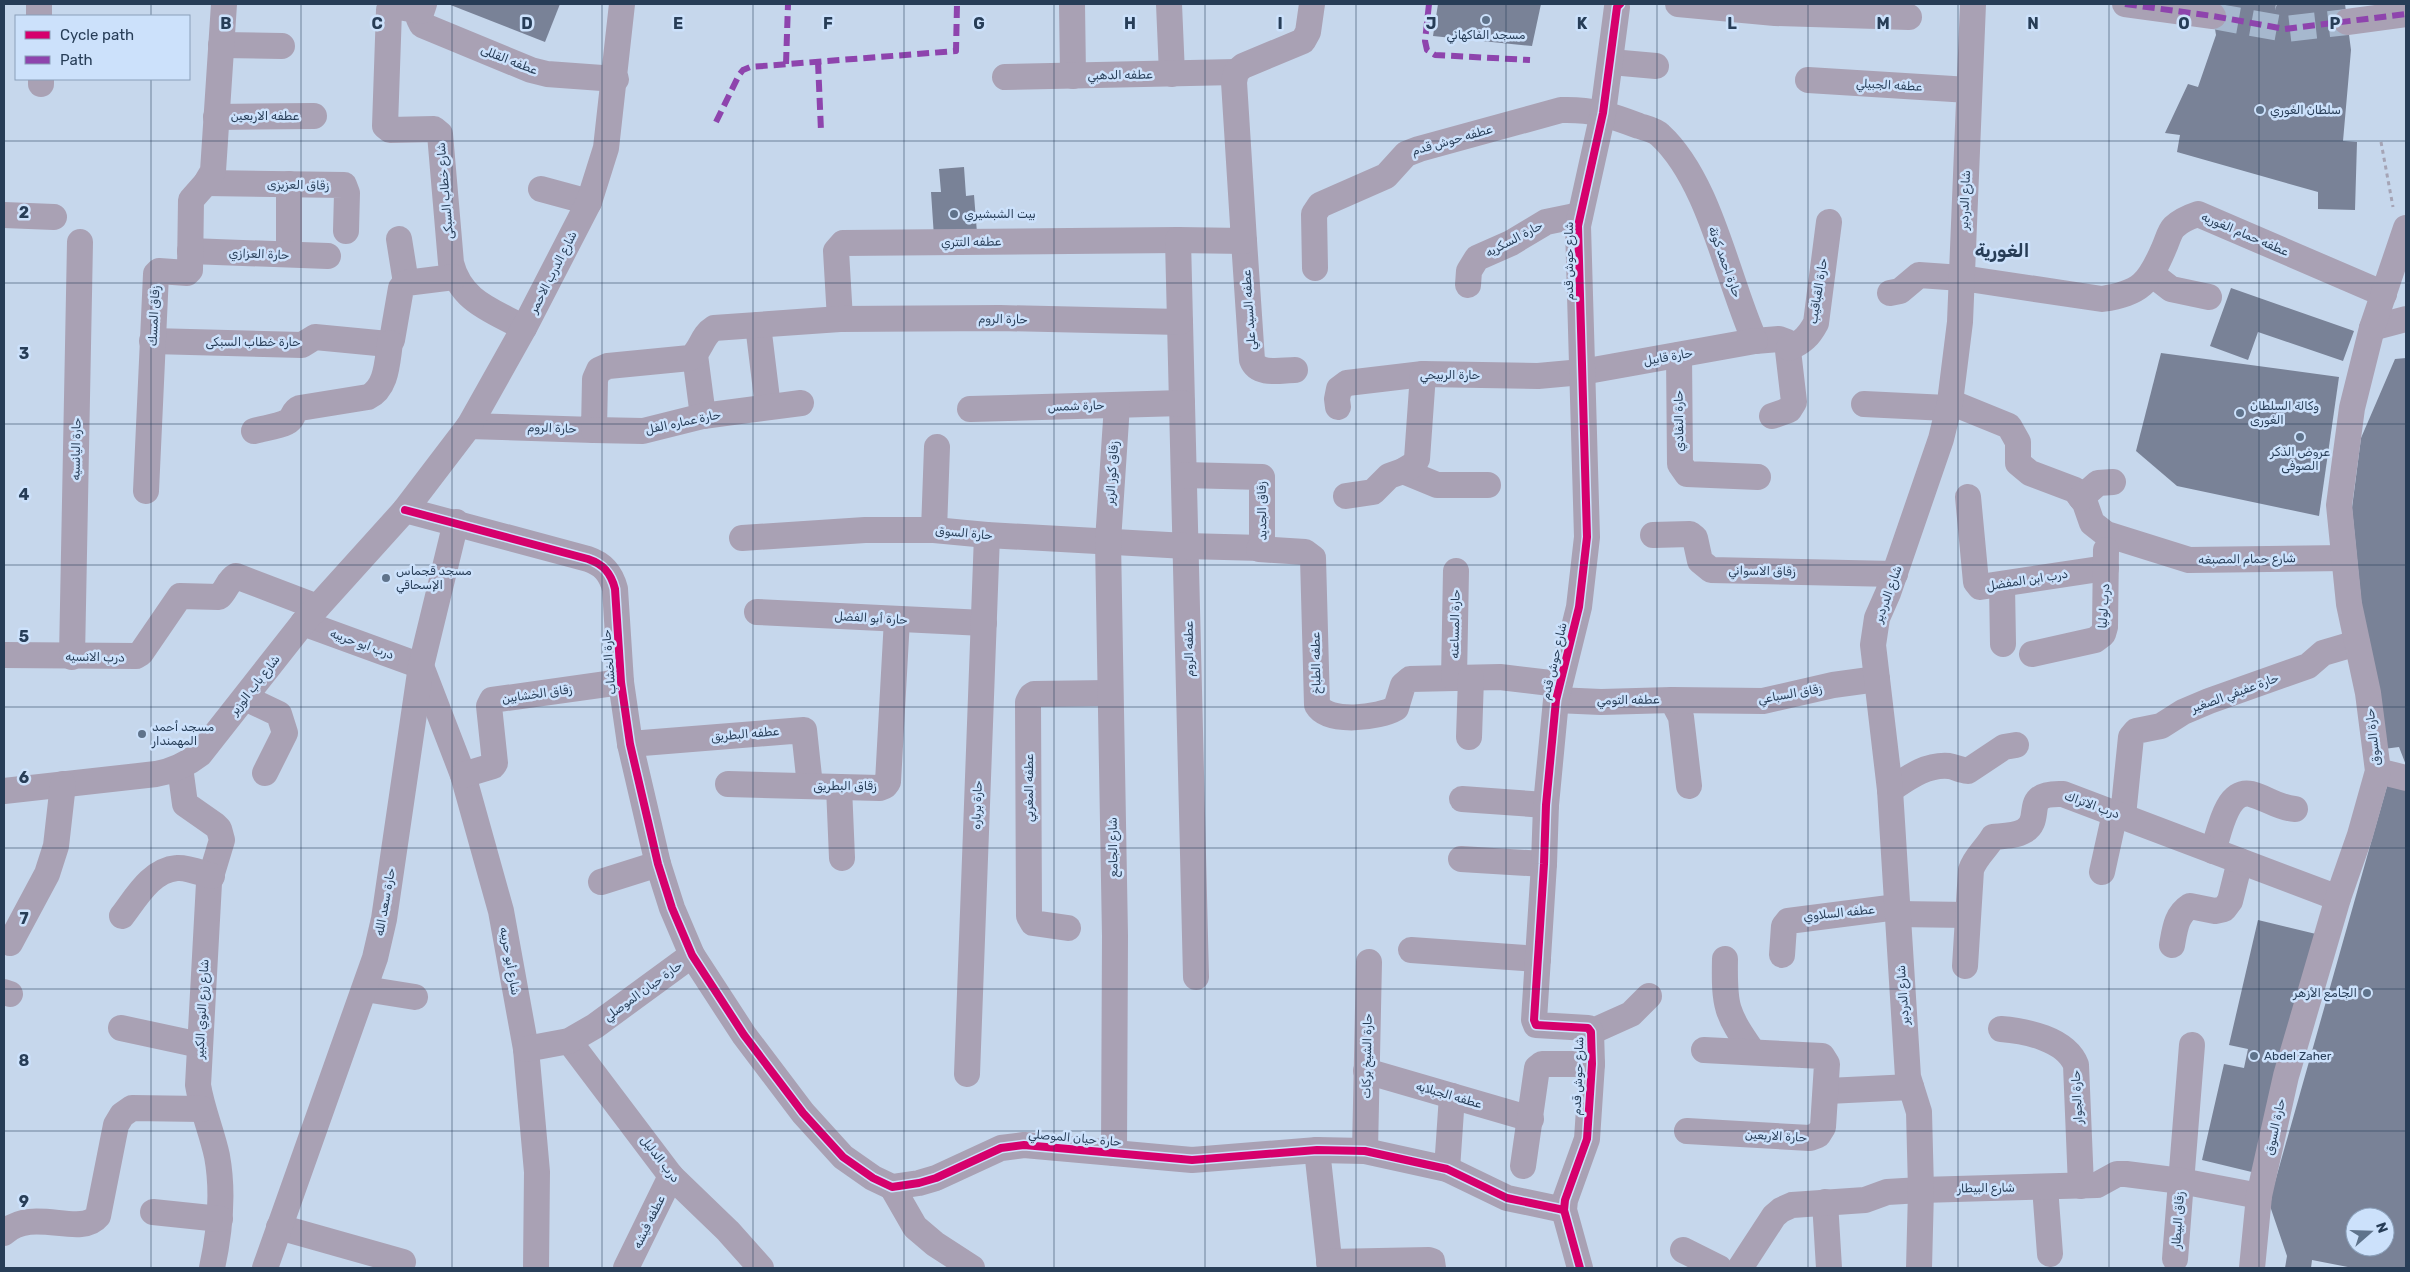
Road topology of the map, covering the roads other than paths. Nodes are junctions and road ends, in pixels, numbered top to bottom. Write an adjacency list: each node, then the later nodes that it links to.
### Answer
1 (224, 4): 16 (street, زقاق المسك)
2 (622, 4): 24 (street, شارع الدرب الاحمر)
3 (1072, 4): 22 (street)
4 (1169, 4): 21 (street)
5 (1312, 4): 20 (street)
6 (1678, 4): 14 (street)
7 (1973, 4): 26 (street, شارع الدردير)
8 (2125, 4): 11 (street)
9 (1612, 5): 18 (street, شارع حوش قدم)
10 (423, 7): 24 (street, عطفه القللى); 49 (street, شارع خطاب السبكى)
11 (2171, 7): 13 (street)
12 (2406, 14): 15 (street)
13 (2213, 16)
14 (1909, 17)
15 (2347, 22)
16 (221, 45): 17 (street); 29 (street, زقاق المسك)
17 (282, 46)
18 (1611, 62): 19 (street); 27 (street, شارع حوش قدم)
19 (1656, 66)
20 (1236, 72): 21 (street, عطفه الدهبي); 42 (street)
21 (1172, 74): 22 (street, عطفه الدهبي)
22 (1073, 76): 23 (street, عطفه الدهبي)
23 (1004, 77)
24 (616, 79): 33 (street, شارع الدرب الاحمر)
25 (1808, 80): 26 (street, عطفه الجبيلي)
26 (1969, 90): 50 (street, شارع الدردير)
27 (1603, 113): 35 (street, شارع حوش قدم); 47 (street, عطفه حوش قدم); 63 (street, حارة احمد كوتة)
28 (314, 116): 29 (street, عطفه الاربعين)
29 (216, 117): 30 (street, زقاق المسك)
30 (206, 183): 31 (street, زقاق العزيزى); 45 (street, زقاق المسك)
31 (289, 184): 39 (street, زقاق العزيزى); 43 (street)
32 (540, 190): 33 (street)
33 (589, 202): 60 (street, شارع الدرب الاحمر)
34 (4, 215): 36 (street)
35 (1580, 215): 52 (street, حارة السكريه); 69 (street, شارع حوش قدم)
36 (54, 217)
37 (1829, 222): 65 (street, حارة القباقيب)
38 (2406, 228): 54 (street, حارة السوق)
39 (346, 231)
40 (399, 239): 51 (street)
41 (1178, 240): 42 (street); 56 (street, عطفه التتري); 58 (street)
42 (1244, 240): 68 (street, عطفه السيد علي)
43 (289, 241)
44 (80, 242): 117 (street, حارة اليانسيه)
45 (190, 251): 46 (street, حارة العزازي); 62 (street, زقاق المسك)
46 (328, 256)
47 (1315, 268)
48 (2153, 275): 50 (street, عطفه حمام الغوريه); 54 (street, عطفه حمام الغوريه); 55 (street)
49 (454, 277): 51 (street); 60 (street, شارع خطاب السبكى)
50 (1962, 278): 53 (street, عطفه حمام الغوريه); 75 (street, شارع الدردير)
51 (406, 282): 64 (street)
52 (1468, 285)
53 (1890, 293)
54 (2384, 294): 61 (street, حارة السوق)
55 (2209, 297)
56 (840, 319): 58 (street, حارة الروم); 59 (street, حارة الروم)
57 (2406, 319): 61 (street)
58 (1180, 322): 72 (street, عطفه الروم)
59 (758, 325): 66 (street, حارة الروم); 76 (street)
60 (524, 328): 81 (street, شارع الدرب الاحمر)
61 (2372, 328): 104 (street, حارة السوق)
62 (152, 341): 64 (street, حارة خطاب السبكى); 90 (street, زقاق المسك)
63 (1755, 341): 65 (street); 67 (street, حارة قابيل)
64 (390, 343): 83 (street)
65 (1789, 348): 80 (street)
66 (695, 355): 79 (street); 82 (street, حارة الروم)
67 (1679, 356): 69 (street, حارة قابيل); 87 (street, حارة النفادي)
68 (1295, 370)
69 (1582, 372): 70 (street, حارة الربيحي); 122 (street, شارع حوش قدم)
70 (1423, 374): 77 (street, حارة الربيحي); 85 (street)
71 (801, 403): 76 (street, حارة عماره الفل)
72 (1182, 403): 74 (street, حارة شمس); 86 (street, عطفه الروم)
73 (1864, 404): 75 (street)
74 (1117, 405): 78 (street, حارة شمس); 101 (street, زقاق كوز الزير)
75 (1948, 405): 93 (street); 107 (street, شارع الدردير)
76 (768, 407): 79 (street, حارة عماره الفل)
77 (1338, 407)
78 (970, 409)
79 (703, 416): 82 (street, حارة عماره الفل)
80 (1772, 416)
81 (469, 426): 82 (street, حارة الروم); 94 (street, شارع الدرب الاحمر)
82 (594, 430)
83 (254, 431)
84 (937, 446): 96 (street)
85 (1403, 471): 89 (street); 91 (street)
86 (1184, 475): 102 (street, عطفه الروم); 103 (street, زقاق الجديد)
87 (1758, 477)
88 (2113, 482): 93 (street)
89 (1488, 485)
90 (146, 491)
91 (1346, 496)
92 (1968, 496): 108 (street, درب ابن المفضل)
93 (2081, 498): 97 (street, شارع حمام المصبغه)
94 (405, 510): 95 (street, حارة الخشاب); 110 (street, شارع باب الوزير)
95 (456, 522): 118 (street, حارة سعد الله); 121 (street, حارة الخشاب)
96 (934, 530): 98 (street, حارة السوق); 100 (street, حارة السوق)
97 (2106, 534): 104 (street, شارع حمام المصبغه); 105 (street, درب لوليا)
98 (987, 535): 101 (street, حارة السوق); 112 (street, حارة برباره)
99 (1653, 535): 107 (street, زقاق الاسواني)
100 (742, 538)
101 (1108, 541): 102 (street, حارة السوق); 123 (street, شارع الجامع)
102 (1186, 546): 103 (street, زقاق الجديد); 168 (street, عطفه الروم)
103 (1259, 549): 119 (street, عطفه الطباخ)
104 (2344, 558): 113 (street, حارة السوق)
105 (2106, 568): 108 (street, درب ابن المفضل); 115 (street, درب لوليا)
106 (1456, 571): 119 (street, حارة المساعنه)
107 (1895, 574): 120 (street, شارع الدردير)
108 (2002, 585): 114 (street)
109 (757, 612): 111 (street, حارة أبو الفضل)
110 (310, 615): 117 (street, درب الانسيه); 118 (street, درب ابو حريبه); 124 (street, شارع باب الوزير)
111 (896, 619): 112 (street, حارة أبو الفضل); 138 (street, زقاق البطريق)
112 (984, 623): 183 (street, حارة برباره)
113 (2357, 643): 130 (street, حارة السوق); 144 (street, حارة عفيفي الصغير)
114 (2003, 644)
115 (2032, 654)
116 (4, 655): 117 (street, درب الانسيه)
117 (72, 656)
118 (421, 666): 132 (street, شارع أبو حريبه); 169 (street, حارة سعد الله)
119 (1462, 678): 122 (street, عطفه الطباخ); 126 (street, حارة المساعنه)
120 (1877, 679): 125 (street, زقاق السباعي); 139 (street, شارع الدردير)
121 (621, 682): 127 (street, حارة الخشاب); 132 (street, زقاق الخشابين)
122 (1557, 692): 125 (street, عطفه التومي); 142 (street, شارع حوش قدم)
123 (1109, 693): 158 (street, عطفه المغربي); 192 (street, شارع الجامع)
124 (245, 698): 129 (street, شارع باب الوزير); 131 (street)
125 (1672, 700): 137 (street, عطفه التومي)
126 (1468, 737)
127 (630, 744): 136 (street, عطفه البطريق); 149 (street, حارة الخشاب)
128 (2016, 745): 139 (street)
129 (180, 767): 134 (street, شارع باب الوزير); 152 (street, شارع زرع النوي الكبير)
130 (2378, 771): 133 (street); 154 (street, حارة السوق)
131 (265, 774)
132 (463, 775): 178 (street, شارع أبو حريبه)
133 (2406, 778)
134 (63, 784): 140 (street, شارع باب الوزير); 159 (street)
135 (728, 784): 136 (street, زقاق البطريق)
136 (810, 786): 138 (street, زقاق البطريق)
137 (1689, 786)
138 (839, 787): 146 (street)
139 (1890, 790): 155 (street, شارع الدردير)
140 (4, 792)
141 (1462, 799): 142 (street)
142 (1546, 805): 150 (street, شارع حوش قدم)
143 (2295, 809): 145 (street)
144 (2119, 815): 145 (street, درب الاتراك); 151 (street, حارة عفيفي الصغير); 156 (street, درب الاتراك)
145 (2213, 851): 148 (street, درب الاتراك)
146 (842, 858)
147 (1461, 859): 150 (street)
148 (2240, 861): 154 (street, درب الاتراك); 160 (street)
149 (658, 864): 153 (street); 162 (street, حارة الخشاب)
150 (1544, 864): 164 (street, شارع حوش قدم)
151 (2102, 872)
152 (212, 876): 157 (street); 176 (street, شارع زرع النوي الكبير)
153 (601, 882)
154 (2338, 898): 201 (street, حارة السوق)
155 (1897, 910): 156 (street); 163 (street, عطفه السلاوي); 184 (street, شارع الدردير)
156 (1968, 915): 167 (street, درب الاتراك)
157 (122, 916)
158 (1068, 928)
159 (10, 943)
160 (2172, 945)
161 (1411, 950): 164 (street)
162 (692, 955): 175 (street, حارة حيان الموصلي); 199 (street, حارة حيان الموصلي)
163 (1782, 955)
164 (1538, 959): 174 (street, شارع حوش قدم)
165 (1725, 959): 180 (street)
166 (1368, 962): 182 (street, حارة الشيخ بركات)
167 (1964, 966)
168 (1196, 977)
169 (365, 989): 171 (street); 206 (street, حارة سعد الله)
170 (1649, 996): 174 (street)
171 (415, 998)
172 (122, 1028): 176 (street)
173 (2001, 1029): 197 (street, حارة الجوار)
174 (1590, 1032): 181 (street, شارع حوش قدم)
175 (570, 1041): 178 (street, حارة حيان الموصلي); 196 (street, درب الدليل)
176 (200, 1045): 187 (street, شارع زرع النوي الكبير)
177 (2192, 1045): 195 (street, زقاق البيطار)
178 (526, 1049): 215 (street, شارع أبو حريبه)
179 (1704, 1050): 180 (street, حارة الاربعين)
180 (1753, 1052): 185 (street, حارة الاربعين)
181 (1592, 1064): 188 (street); 203 (street, شارع حوش قدم)
182 (1366, 1071): 186 (street, عطفه الجبلايه); 191 (street, حارة الشيخ بركات)
183 (967, 1074)
184 (1911, 1087): 185 (street); 200 (street, شارع الدردير)
185 (1827, 1090): 189 (street, حارة الاربعين)
186 (1452, 1096): 188 (street, عطفه الجبلايه); 194 (street)
187 (202, 1110): 205 (street, شارع زرع النوي الكبير); 207 (street)
188 (1531, 1119): 193 (street)
189 (1687, 1131)
190 (1317, 1150): 191 (street, حارة حيان الموصلي); 192 (street, حارة حيان الموصلي); 212 (street)
191 (1365, 1151): 194 (street, حارة حيان الموصلي)
192 (1114, 1152): 199 (street, حارة حيان الموصلي)
193 (1523, 1166)
194 (1447, 1169): 203 (street, حارة حيان الموصلي)
195 (2182, 1175): 197 (street, شارع البيطار); 201 (street, شارع البيطار); 210 (street, زقاق البيطار)
196 (671, 1176): 216 (street, عطفه فيشه); 217 (street, درب الدليل)
197 (2081, 1186): 198 (street, شارع البيطار)
198 (2045, 1187): 200 (street, شارع البيطار); 209 (street)
199 (892, 1188): 218 (street)
200 (1921, 1190): 202 (street, شارع البيطار); 224 (street, شارع الدردير)
201 (2260, 1196): 225 (street, حارة السوق)
202 (1825, 1202): 222 (street, شارع البيطار); 223 (street)
203 (1564, 1210): 220 (street, شارع حوش قدم)
204 (153, 1212): 205 (street)
205 (220, 1219): 213 (street, شارع زرع النوي الكبير)
206 (279, 1228): 211 (street); 214 (street, حارة سعد الله)
207 (4, 1233)
208 (1683, 1250): 221 (street)
209 (2050, 1254)
210 (2175, 1259)
211 (403, 1262)
212 (1329, 1265): 219 (street)
213 (212, 1268)
214 (265, 1268)
215 (536, 1268)
216 (626, 1268)
217 (761, 1268)
218 (972, 1268)
219 (1434, 1268)
220 (1580, 1268)
221 (1718, 1268)
222 (1740, 1268)
223 (1829, 1268)
224 (1919, 1268)
225 (2252, 1268)

